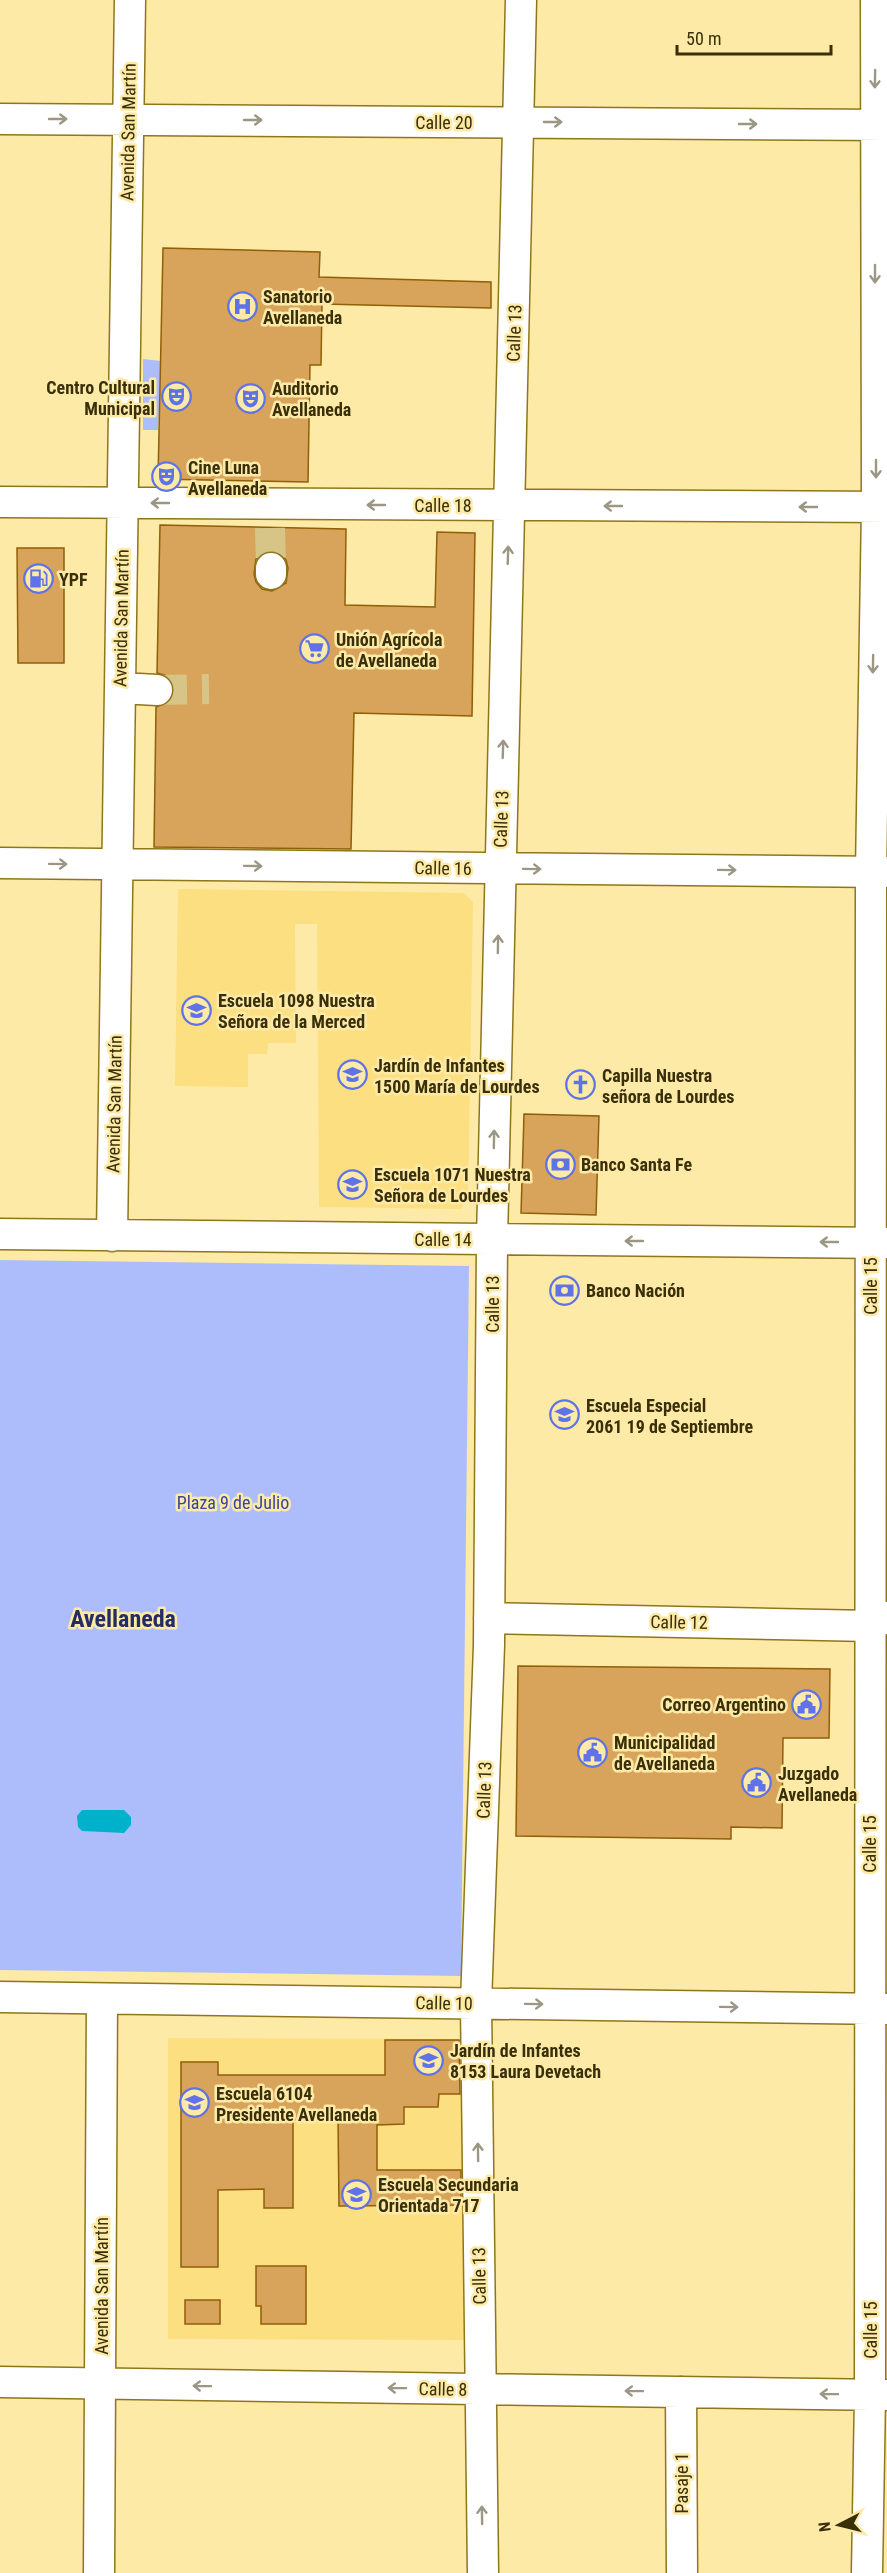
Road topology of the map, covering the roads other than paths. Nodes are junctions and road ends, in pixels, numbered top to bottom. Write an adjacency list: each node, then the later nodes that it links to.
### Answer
1 (130, 0): 5 (street, Avenida San Martín)
2 (521, 0): 6 (street, Calle 13)
3 (876, 0): 7 (street, Calle 15, one-way to 7)
4 (0, 119): 5 (street, Calle 20, one-way to 5)
5 (128, 119): 6 (street, Calle 20, one-way to 6); 9 (street, Avenida San Martín)
6 (520, 122): 7 (street, Calle 20, one-way to 7); 10 (street, Calle 13)
7 (880, 125): 11 (street, Calle 15, one-way to 11)
8 (0, 502): 9 (street, Calle 18)
9 (123, 503): 10 (street, Calle 18, one-way to 9); 12 (street, Avenida San Martín)
10 (509, 505): 11 (street, Calle 18, one-way to 10); 17 (street, Calle 13, one-way to 10)
11 (882, 507): 14 (street, Calle 15, one-way to 14)
12 (120, 688): 13 (street); 16 (street, Avenida San Martín)
13 (157, 690)
14 (880, 698): 18 (street, Calle 15)
15 (0, 863): 16 (street, Calle 16, one-way to 16)
16 (118, 865): 17 (street, Calle 16, one-way to 17); 20 (street, Avenida San Martín)
17 (500, 868): 18 (street, Calle 16, one-way to 18); 21 (street, Calle 13, one-way to 17)
18 (879, 872): 22 (street, Calle 15)
19 (0, 1234): 20 (street, Calle 14)
20 (112, 1236): 21 (street, Calle 14)
21 (492, 1240): 22 (street, Calle 14, one-way to 21); 23 (street, Calle 13)
22 (879, 1243): 24 (street, Calle 15)
23 (489, 1618): 24 (street, Calle 12); 27 (street, Calle 13)
24 (881, 1627): 28 (street, Calle 15)
25 (0, 1997): 26 (street, Calle 10)
26 (102, 1999): 27 (street, Calle 10); 30 (street, Avenida San Martín)
27 (476, 2003): 28 (street, Calle 10, one-way to 28); 31 (street, Calle 13, one-way to 27)
28 (878, 2009): 33 (street, Calle 15)
29 (0, 2382): 30 (street, Calle 8)
30 (100, 2384): 31 (street, Calle 8, one-way to 30); 34 (street, Avenida San Martín)
31 (481, 2389): 32 (street, Calle 8, one-way to 31); 35 (street, Calle 13, one-way to 31)
32 (681, 2392): 33 (street, Calle 8, one-way to 32); 36 (street, Pasaje 1)
33 (878, 2395): 37 (street, Calle 15)
34 (99, 2573)
35 (483, 2573)
36 (682, 2573)
37 (867, 2573)

